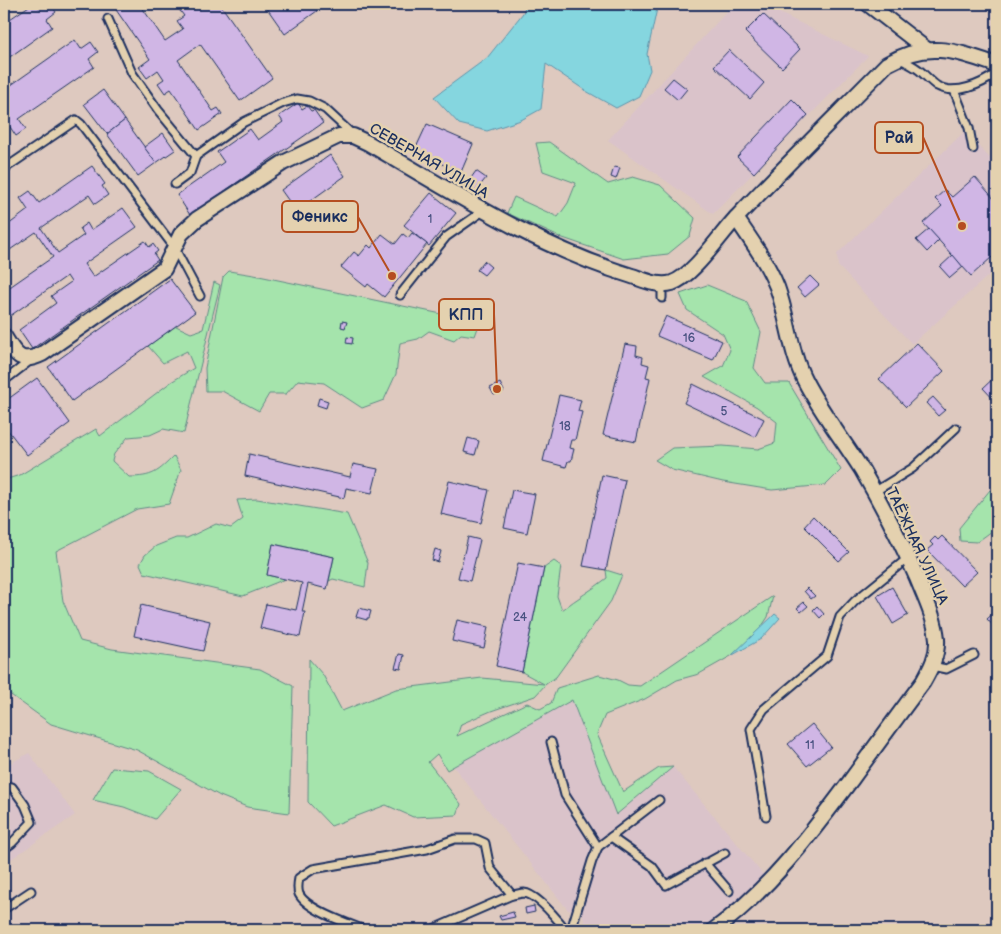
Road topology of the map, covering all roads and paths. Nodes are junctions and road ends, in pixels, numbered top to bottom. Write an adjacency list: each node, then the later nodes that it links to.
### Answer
1 (868, 4): 3 (street)
2 (108, 19): 10 (lane)
3 (926, 49): 4 (street, СЕВЕРНАЯ УЛИЦА); 5 (street)
4 (898, 58): 7 (lane); 14 (street, СЕВЕРНАЯ УЛИЦА)
5 (997, 66)
6 (997, 73): 7 (lane)
7 (954, 90): 9 (lane)
8 (353, 136): 10 (lane); 13 (street, СЕВЕРНАЯ УЛИЦА); 15 (street, СЕВЕРНАЯ УЛИЦА)
9 (973, 148)
10 (196, 156): 12 (lane)
11 (4, 169): 15 (lane)
12 (175, 184)
13 (483, 211): 16 (street, СЕВЕРНАЯ УЛИЦА); 17 (lane)
14 (736, 218): 16 (street, СЕВЕРНАЯ УЛИЦА); 24 (street, ТАЁЖНАЯ УЛИЦА)
15 (174, 247): 18 (lane); 21 (street, СЕВЕРНАЯ УЛИЦА)
16 (655, 283): 19 (lane)
17 (400, 295)
18 (200, 296)
19 (662, 298)
20 (4, 336): 21 (street)
21 (32, 359): 22 (lane)
22 (4, 381)
23 (956, 428): 24 (lane)
24 (874, 492): 25 (street, ТАЁЖНАЯ УЛИЦА)
25 (908, 558): 27 (street, ТАЁЖНАЯ УЛИЦА); 31 (lane)
26 (974, 655): 27 (lane)
27 (932, 666): 45 (street, ТАЁЖНАЯ УЛИЦА)
28 (551, 742): 33 (lane)
29 (4, 786): 34 (lane)
30 (659, 800): 32 (lane)
31 (766, 816)
32 (611, 837): 33 (lane); 36 (lane)
33 (598, 847): 44 (lane)
34 (4, 849)
35 (725, 853): 36 (lane)
36 (705, 863): 38 (lane)
37 (31, 891): 40 (lane)
38 (729, 891)
39 (512, 896): 41 (lane); 42 (lane); 43 (lane)
40 (4, 909)
41 (365, 930)
42 (430, 930)
43 (566, 930)
44 (571, 930)
45 (714, 930)

